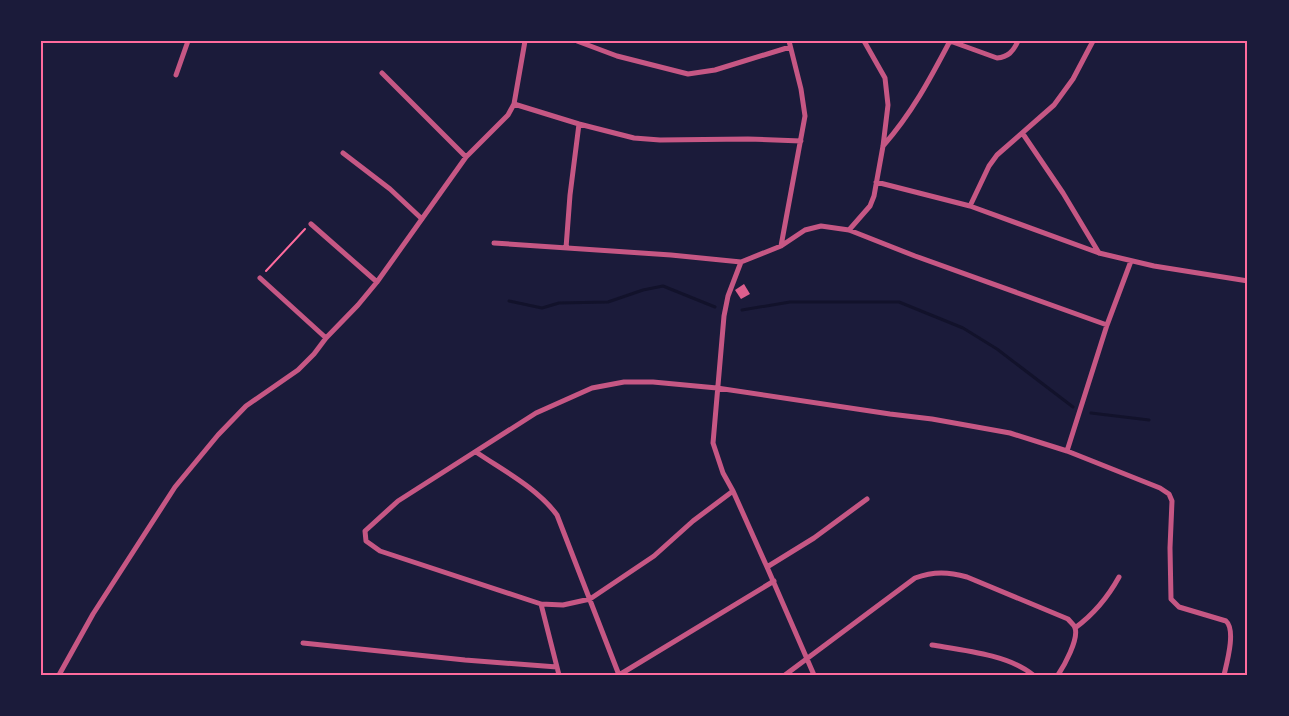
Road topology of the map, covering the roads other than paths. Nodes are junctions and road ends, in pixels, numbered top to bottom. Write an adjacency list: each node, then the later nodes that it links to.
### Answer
1 (188, 41): 10 (street)
2 (525, 41): 11 (street)
3 (577, 41): 8 (street)
4 (864, 41): 15 (street)
5 (950, 41): 6 (street); 15 (street)
6 (1018, 41)
7 (1093, 41): 13 (street)
8 (789, 44): 14 (street)
9 (382, 73): 17 (street)
10 (176, 75)
11 (514, 104): 12 (street); 17 (street)
12 (579, 124): 14 (street); 25 (street)
13 (1023, 134): 19 (street); 26 (street)
14 (801, 141): 24 (street)
15 (883, 146): 18 (street)
16 (343, 153): 20 (street)
17 (466, 157): 20 (street)
18 (876, 182): 19 (street); 22 (street)
19 (970, 206): 26 (street)
20 (422, 219): 31 (street)
21 (310, 224): 31 (street)
22 (849, 230): 24 (street); 32 (street)
23 (494, 243): 25 (street)
24 (781, 246): 28 (street)
25 (566, 248): 28 (street)
26 (1099, 253): 27 (street)
27 (1131, 261): 30 (street); 32 (street)
28 (741, 262): 34 (street)
29 (260, 278): 33 (street)
30 (1248, 281)
31 (377, 282): 33 (street)
32 (1108, 325): 35 (street)
33 (326, 338): 49 (street)
34 (717, 388): 35 (street); 36 (street); 37 (street)
35 (1067, 451): 56 (street)
36 (476, 452): 42 (street); 43 (street)
37 (733, 491): 39 (street); 42 (street)
38 (867, 499): 39 (street)
39 (767, 567): 41 (street)
40 (1119, 577): 44 (street)
41 (774, 581): 47 (street); 51 (street)
42 (590, 599): 43 (street); 51 (street)
43 (541, 604): 48 (street)
44 (1075, 628): 47 (street); 55 (street)
45 (303, 643): 48 (street)
46 (932, 645): 54 (street)
47 (807, 659): 52 (street); 53 (street)
48 (557, 667): 50 (street)
49 (59, 675)
50 (559, 675)
51 (619, 675)
52 (785, 675)
53 (814, 675)
54 (1033, 675)
55 (1058, 675)
56 (1224, 675)

